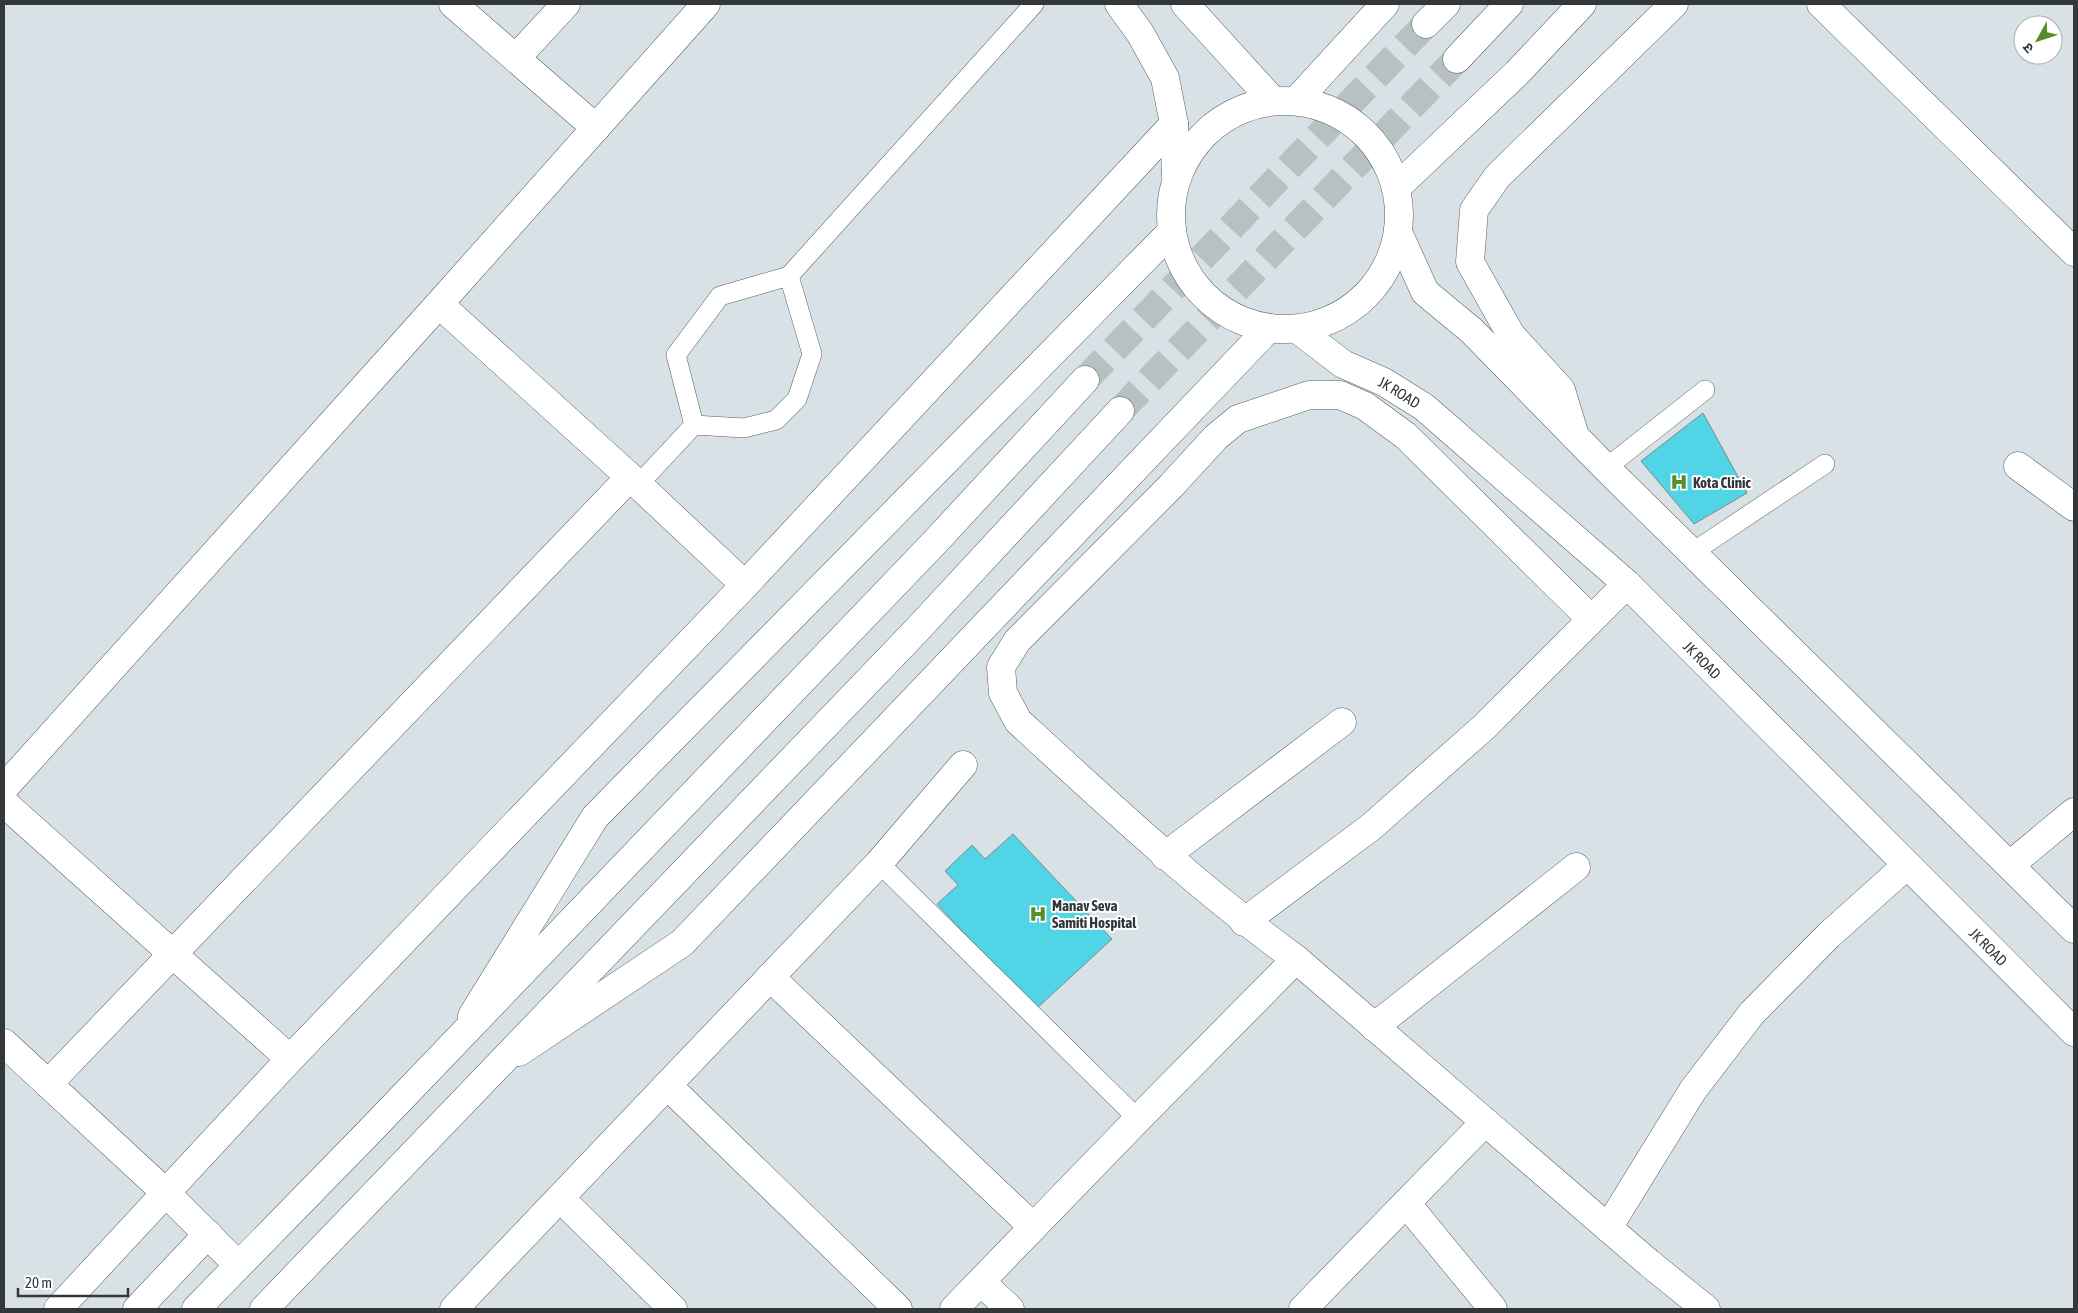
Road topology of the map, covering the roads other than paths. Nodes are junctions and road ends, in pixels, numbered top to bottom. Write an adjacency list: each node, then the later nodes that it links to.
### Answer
1 (454, 4): 14 (street)
2 (566, 4): 14 (street)
3 (706, 4): 18 (street)
4 (1034, 4): 24 (lane)
5 (1119, 4): 17 (street)
6 (1185, 4): 16 (street)
7 (1385, 4): 16 (street)
8 (1446, 4): 13 (street)
9 (1509, 4): 15 (street)
10 (1582, 4): 20 (street)
11 (1674, 4): 32 (street)
12 (1822, 4): 23 (street)
13 (1426, 24)
14 (516, 58): 18 (street)
15 (1457, 59)
16 (1285, 101): 19 (street); 20 (street)
17 (1174, 124): 19 (street); 40 (street)
18 (596, 128): 25 (street)
19 (1176, 180): 21 (street)
20 (1396, 188): 22 (street)
21 (1172, 231): 26 (street); 59 (street)
22 (1398, 232): 27 (street); 32 (street)
23 (2074, 252)
24 (789, 276): 31 (lane); 31 (lane)
25 (439, 304): 36 (street); 44 (street)
26 (1269, 328): 27 (street); 62 (street)
27 (1297, 329): 39 (street, JK ROAD)
28 (1085, 380): 59 (street)
29 (1705, 390): 35 (lane)
30 (1120, 411): 62 (street)
31 (694, 424): 36 (lane)
32 (1575, 436): 35 (street)
33 (1825, 464): 38 (lane)
34 (2018, 466): 37 (street)
35 (1606, 468): 38 (street)
36 (634, 481): 40 (street); 54 (street)
37 (2074, 508)
38 (1693, 552): 50 (street)
39 (1627, 584): 41 (street); 49 (street, JK ROAD)
40 (745, 585): 61 (street)
41 (1591, 620): 47 (street); 52 (street)
42 (1342, 722): 47 (street)
43 (963, 766): 48 (street)
44 (4, 788)
45 (4, 803): 54 (street)
46 (2074, 812): 50 (street)
47 (1165, 856): 52 (street)
48 (879, 862): 56 (street); 65 (lane)
49 (1907, 865): 58 (street, JK ROAD); 71 (street)
50 (2010, 865): 53 (street)
51 (1576, 867): 57 (street)
52 (1244, 922): 55 (street)
53 (2074, 929)
54 (173, 954): 61 (street); 63 (street)
55 (1296, 959): 57 (street); 65 (street)
56 (770, 977): 64 (street); 70 (street)
57 (1374, 1027): 66 (street)
58 (2074, 1032)
59 (457, 1040): 73 (street)
60 (4, 1043): 63 (street)
61 (290, 1059): 67 (street)
62 (497, 1067): 78 (street)
63 (48, 1084): 67 (street)
64 (667, 1085): 68 (street); 81 (street)
65 (1138, 1119): 70 (street)
66 (1484, 1122): 69 (street); 71 (street)
67 (167, 1194): 72 (street); 75 (street)
68 (560, 1198): 79 (street); 80 (street)
69 (1406, 1203): 84 (street); 85 (street)
70 (1033, 1227): 74 (street)
71 (1608, 1228): 86 (street)
72 (208, 1234): 73 (street); 76 (street)
73 (238, 1265): 77 (street)
74 (980, 1282): 82 (street); 83 (street)
75 (58, 1309)
76 (137, 1309)
77 (196, 1309)
78 (264, 1309)
79 (454, 1309)
80 (673, 1309)
81 (898, 1309)
82 (954, 1309)
83 (1010, 1309)
84 (1303, 1309)
85 (1493, 1309)
86 (1706, 1309)

